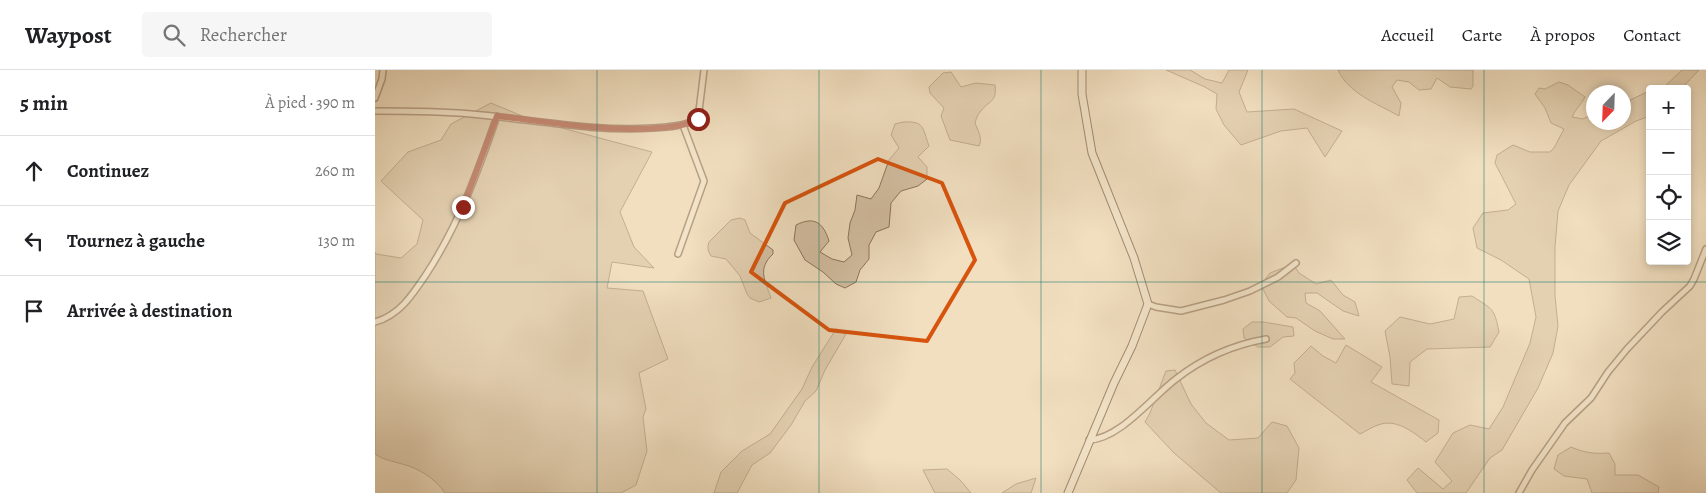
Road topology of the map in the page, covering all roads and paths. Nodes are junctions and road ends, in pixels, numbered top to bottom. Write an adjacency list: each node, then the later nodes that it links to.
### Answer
1 (383, 70): 4 (street)
2 (704, 70): 7 (street)
3 (1082, 70): 11 (street)
4 (375, 98)
5 (375, 111): 6 (street)
6 (497, 116): 7 (street); 12 (street)
7 (683, 125): 9 (street)
8 (1706, 249): 16 (street)
9 (678, 254)
10 (1296, 263): 11 (street)
11 (1148, 304): 14 (street)
12 (375, 322)
13 (1266, 339): 14 (street)
14 (1089, 440): 15 (street)
15 (1068, 493)
16 (1519, 493)

